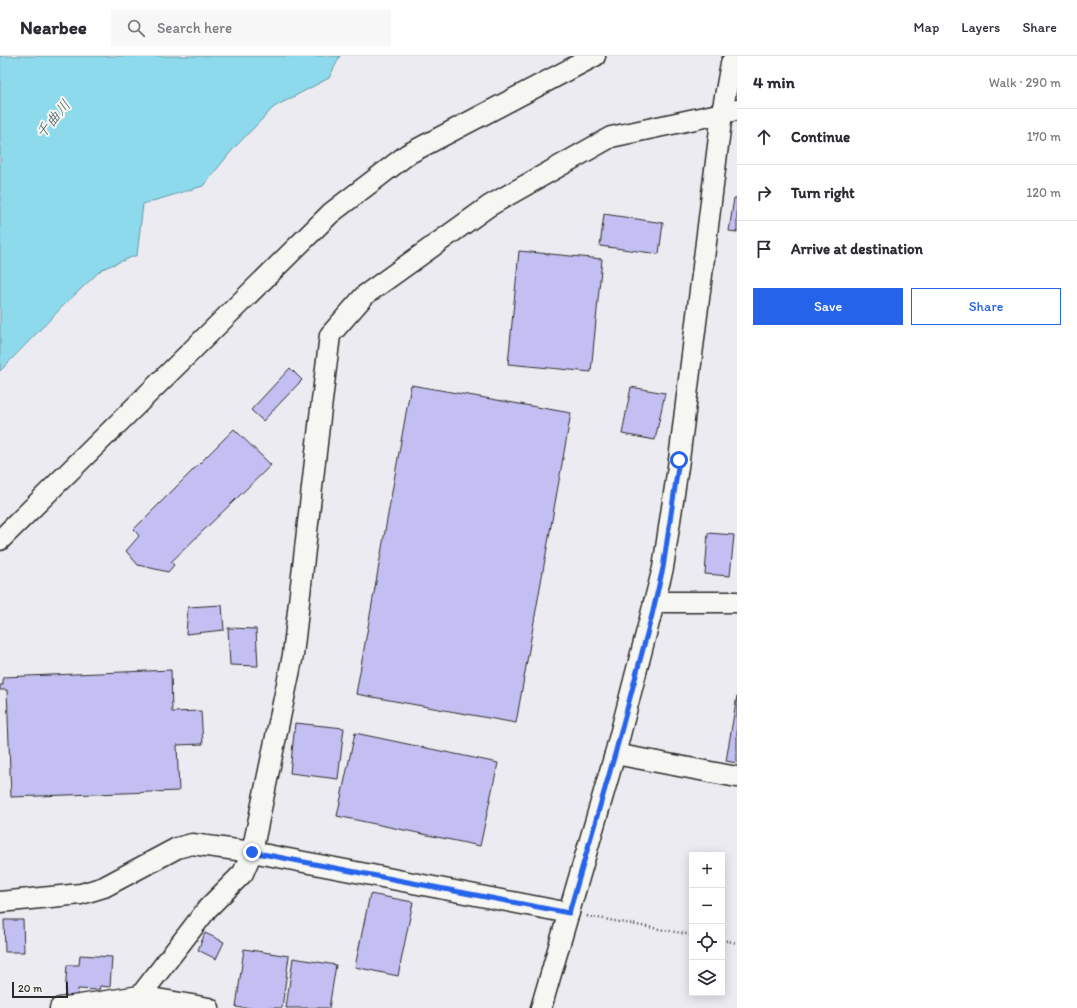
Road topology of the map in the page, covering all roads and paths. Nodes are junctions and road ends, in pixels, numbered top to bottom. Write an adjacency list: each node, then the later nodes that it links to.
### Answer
1 (595, 56): 4 (street)
2 (737, 58): 3 (street)
3 (730, 112): 5 (street); 9 (street)
4 (0, 540)
5 (654, 602): 6 (street); 7 (street)
6 (737, 602)
7 (615, 754): 8 (street); 11 (street)
8 (737, 777)
9 (252, 852): 10 (street); 11 (street); 15 (street)
10 (0, 902)
11 (569, 913): 12 (path); 18 (street)
12 (689, 934)
13 (725, 941): 14 (path)
14 (737, 943)
15 (135, 1002): 16 (street); 17 (street)
16 (60, 1008)
17 (210, 1008)
18 (541, 1008)

